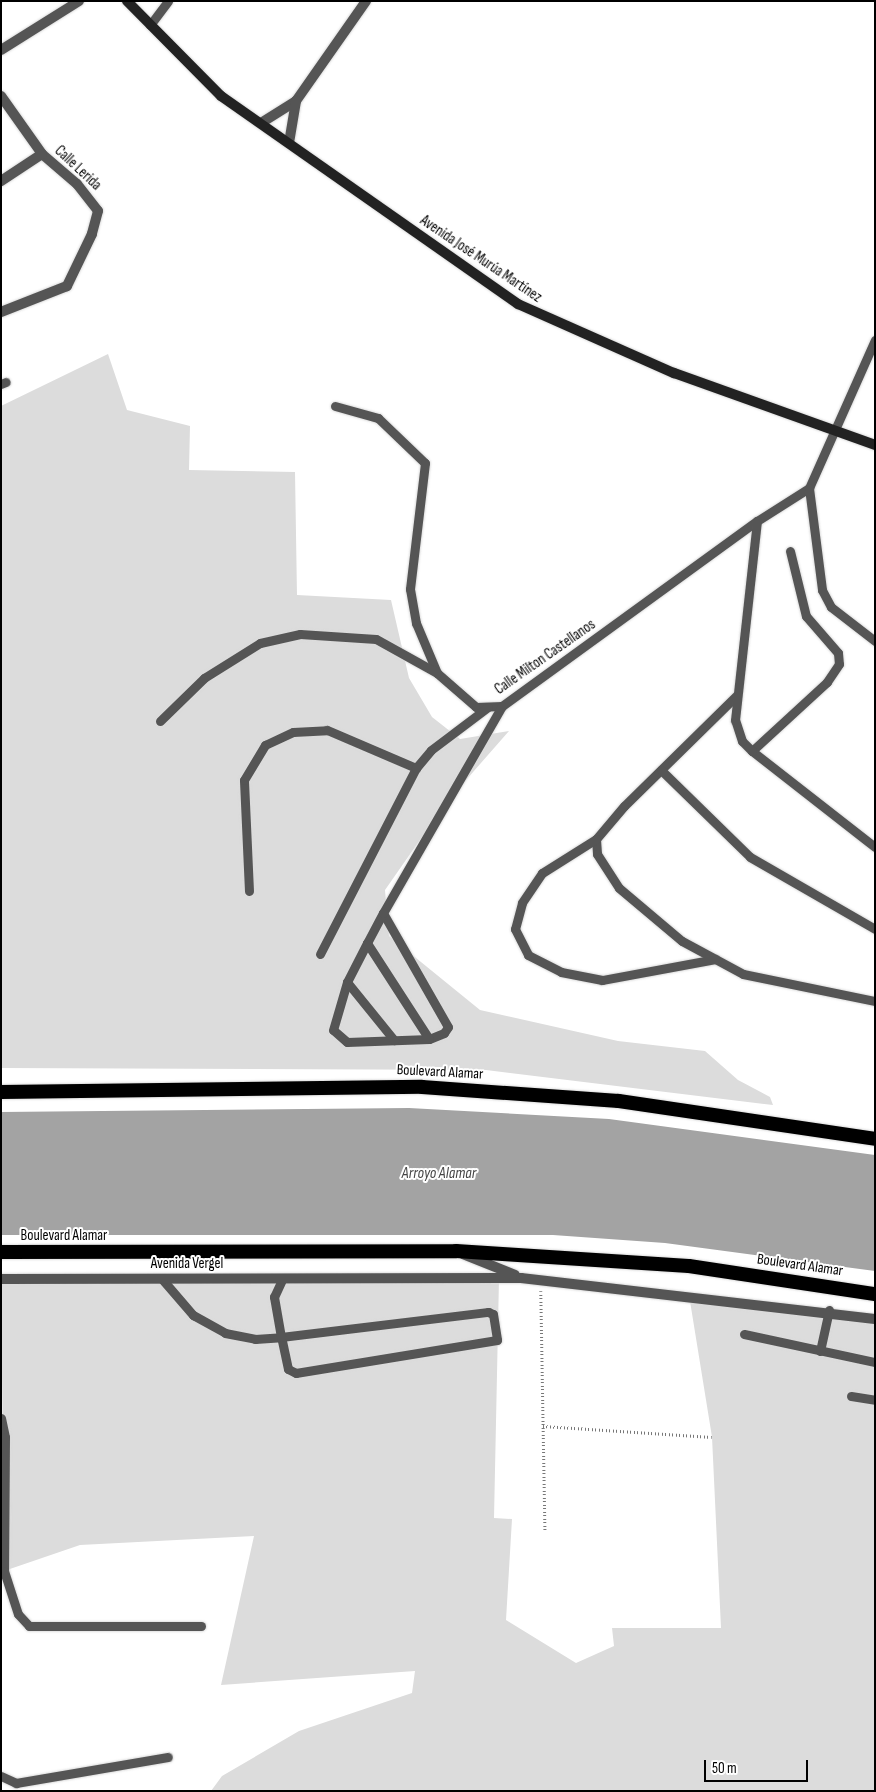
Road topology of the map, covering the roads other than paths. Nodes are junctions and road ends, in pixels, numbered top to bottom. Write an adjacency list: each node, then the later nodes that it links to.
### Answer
1 (79, 1): 6 (street)
2 (127, 1): 5 (main road, Avenida José Murúa Martínez)
3 (168, 1): 5 (lane)
4 (366, 1): 8 (street)
5 (150, 24): 9 (main road, Avenida José Murúa Martínez)
6 (1, 50)
7 (1, 96): 11 (street, Calle Lerida)
8 (296, 101): 9 (street); 10 (street)
9 (260, 123): 10 (main road, Avenida José Murúa Martínez)
10 (289, 143): 16 (main road, Avenida José Murúa Martínez)
11 (42, 154): 12 (street); 13 (street, Calle Lerida)
12 (1, 181)
13 (1, 312)
14 (875, 340): 16 (lane)
15 (336, 406): 22 (lane, Calle Milton Castellanos)
16 (837, 431): 17 (main road, Avenida José Murúa Martínez); 18 (lane)
17 (875, 445)
18 (809, 488): 19 (lane, Calle Milton Castellanos); 21 (lane)
19 (757, 521): 23 (lane); 24 (lane, Calle Milton Castellanos)
20 (790, 551): 27 (lane)
21 (875, 641)
22 (437, 673): 25 (lane, Calle Milton Castellanos); 26 (lane)
23 (737, 695): 27 (lane); 29 (lane)
24 (502, 706): 25 (lane, Calle Milton Castellanos); 33 (lane)
25 (489, 707): 28 (lane)
26 (160, 722)
27 (752, 751): 31 (lane)
28 (416, 768): 32 (lane); 36 (lane)
29 (661, 770): 30 (lane); 34 (lane)
30 (596, 839): 37 (lane); 37 (lane)
31 (875, 847)
32 (249, 891)
33 (383, 914): 35 (lane); 40 (lane)
34 (875, 929)
35 (367, 944): 38 (lane); 40 (lane)
36 (320, 954)
37 (715, 959): 39 (lane)
38 (347, 982): 41 (lane); 41 (lane)
39 (875, 1001)
40 (428, 1039): 41 (lane)
41 (394, 1040)
42 (1, 1092): 43 (highway, Boulevard Alamar)
43 (875, 1139)
44 (456, 1250): 45 (highway, Boulevard Alamar); 47 (street); 50 (highway, Boulevard Alamar)
45 (1, 1252)
46 (283, 1278): 47 (street, Avenida Vergel); 49 (street, Avenida Vergel); 54 (lane)
47 (521, 1278): 51 (street)
48 (1, 1279): 49 (street, Avenida Vergel)
49 (162, 1279): 54 (lane)
50 (875, 1294)
51 (829, 1310): 52 (street); 55 (lane)
52 (875, 1319)
53 (744, 1334): 55 (lane)
54 (281, 1337): 54 (lane)
55 (820, 1351): 56 (lane)
56 (875, 1362)
57 (851, 1396): 58 (lane)
58 (875, 1400)
59 (1, 1418): 60 (lane)
60 (3, 1553): 61 (lane)
61 (201, 1626)
62 (168, 1757): 63 (lane)
63 (1, 1776)

